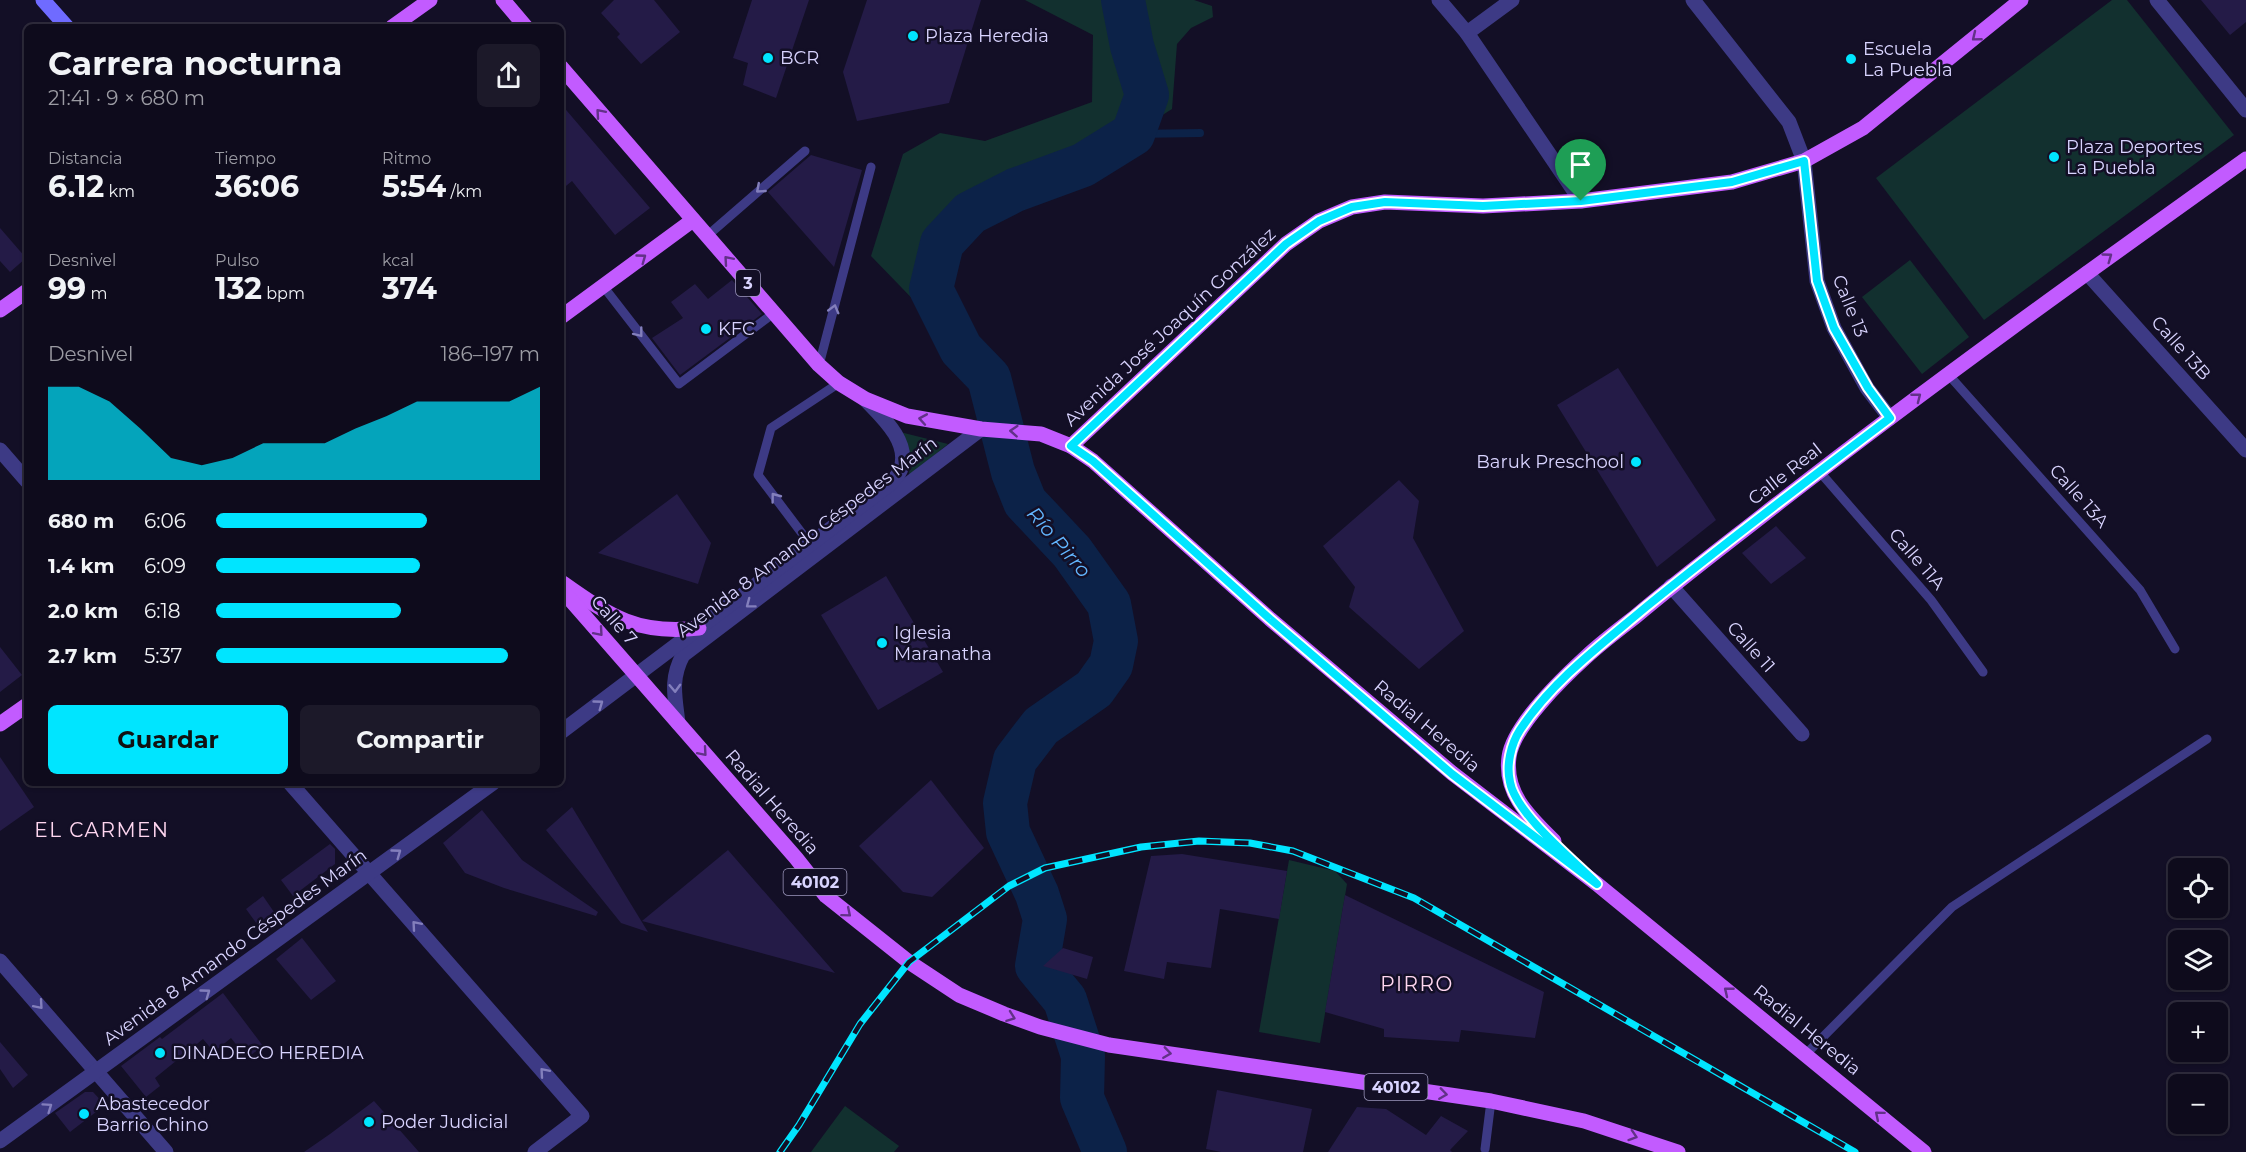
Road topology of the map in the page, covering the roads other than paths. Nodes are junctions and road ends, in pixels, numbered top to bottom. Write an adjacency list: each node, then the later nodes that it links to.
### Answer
1 (43, 0): 9 (main road)
2 (430, 0): 10 (main road)
3 (503, 0): 11 (main road)
4 (1439, 0): 12 (street)
5 (1512, 0): 12 (street)
6 (1692, 0): 17 (street, Calle 13)
7 (2021, 0): 17 (main road, Avenida José Joaquín González, one-way to 17)
8 (2157, 0): 14 (street)
9 (64, 24)
10 (396, 24)
11 (523, 24)
12 (1467, 33): 19 (street)
13 (564, 70): 20 (main road, 3, one-way to 13)
14 (2246, 110)
15 (805, 151): 21 (lane, one-way to 21)
16 (2246, 159): 22 (main road, Calle Real, one-way to 16)
17 (1804, 161): 19 (main road, Avenida José Joaquín González); 32 (street, Calle 13)
18 (872, 167): 28 (lane, one-way to 18)
19 (1581, 201): 34 (main road, Avenida José Joaquín González)
20 (693, 220): 21 (main road, 3); 23 (main road, one-way to 20)
21 (707, 236): 26 (main road, 3, one-way to 21)
22 (2087, 273): 29 (main road, Calle Real); 36 (street, Calle 13B)
23 (603, 286): 26 (lane, one-way to 26); 27 (main road)
24 (24, 293): 25 (main road)
25 (0, 310)
26 (774, 313): 28 (main road, 3)
27 (564, 315)
28 (819, 365): 30 (main road, 3)
29 (1947, 373): 32 (main road, Calle Real, one-way to 29); 44 (lane, Calle 13A)
30 (839, 382): 31 (main road, 3); 39 (lane, one-way to 30)
31 (865, 399): 33 (main road, 3, one-way to 31); 39 (street, Avenida 8 Amando Céspedes Marín)
32 (1890, 418): 37 (main road, Calle Real)
33 (984, 430): 34 (main road, Radial Heredia / 3, one-way to 33); 48 (street, Avenida 8 Amando Céspedes Marín, one-way to 48)
34 (1071, 446): 56 (main road, Radial Heredia / 3)
35 (0, 450): 38 (street)
36 (2246, 450)
37 (1819, 471): 41 (main road, Calle Real); 45 (lane, Calle 11A)
38 (24, 478)
39 (810, 544): 43 (street, Avenida 8 Amando Céspedes Marín)
40 (564, 584): 43 (main road)
41 (1671, 586): 51 (street, Calle 11); 56 (main road, Calle Real)
42 (564, 592): 46 (main road, Calle 7, one-way to 46)
43 (699, 628): 46 (street, Avenida 8 Amando Céspedes Marín)
44 (2175, 649)
45 (1983, 672)
46 (638, 676): 48 (main road, Radial Heredia / 40102); 50 (street, Avenida 8 Amando Céspedes Marín, one-way to 46)
47 (24, 707): 49 (main road)
48 (678, 723): 60 (main road, Radial Heredia / 40102, one-way to 60)
49 (0, 724)
50 (564, 730)
51 (1802, 734)
52 (2207, 739): 58 (lane)
53 (293, 786): 55 (street)
54 (489, 786): 55 (street, Avenida 8 Amando Céspedes Marín, one-way to 54)
55 (371, 873): 59 (street, Avenida 8 Amando Céspedes Marín, one-way to 55); 64 (street, one-way to 55)
56 (1597, 884): 58 (main road, Radial Heredia / 3, one-way to 56)
57 (0, 962): 59 (street, one-way to 59)
58 (1806, 1054): 66 (main road, Radial Heredia / 3, one-way to 58)
59 (97, 1072): 61 (street, Avenida 8 Amando Céspedes Marín, one-way to 59); 63 (street)
60 (1491, 1101): 62 (lane); 65 (main road, Radial Heredia / 40102, one-way to 65)
61 (0, 1141)
62 (1485, 1149)
63 (166, 1152)
64 (535, 1152)
65 (1678, 1152)
66 (1924, 1152)

